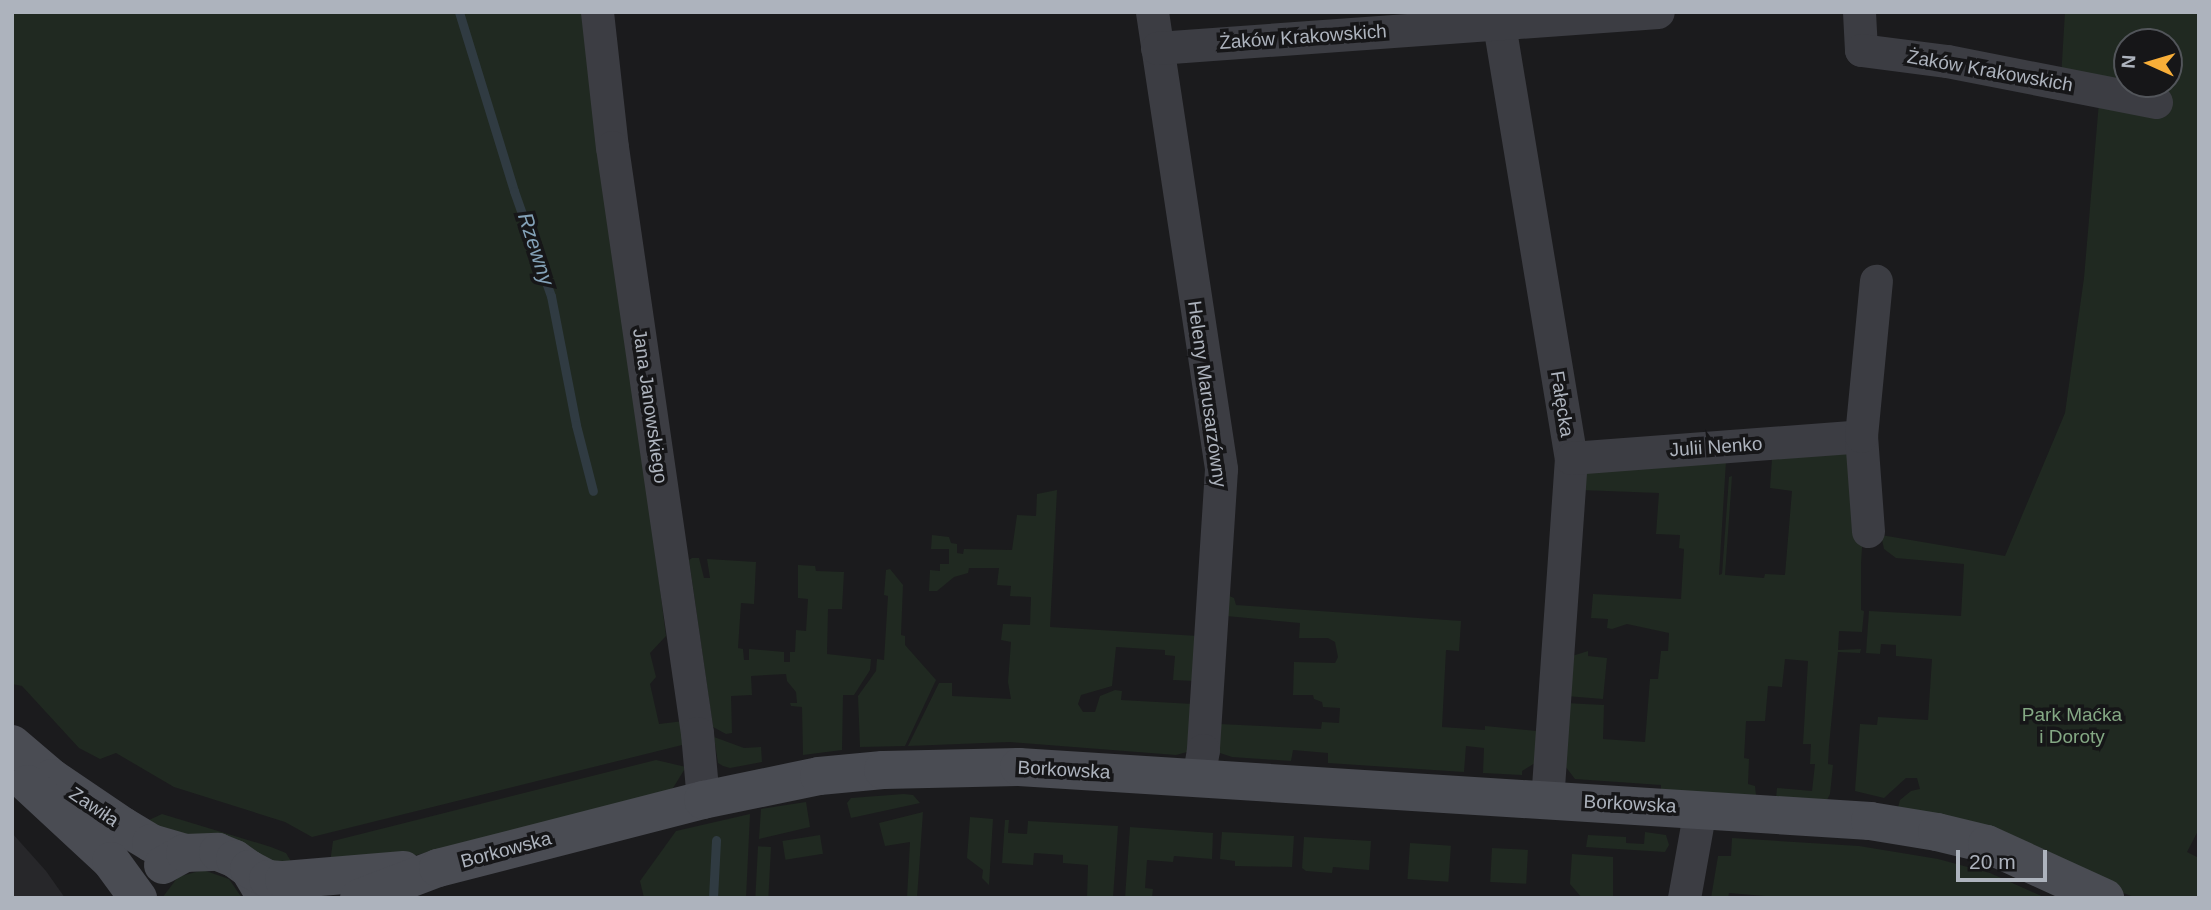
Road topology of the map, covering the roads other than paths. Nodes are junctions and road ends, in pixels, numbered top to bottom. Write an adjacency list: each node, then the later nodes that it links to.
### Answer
1 (597, 12): 16 (street, Jana Janowskiego)
2 (1152, 12): 6 (street, Heleny Marusarzówny)
3 (1658, 12): 5 (street, Żaków Krakowskich)
4 (1859, 12): 7 (street, Żaków Krakowskich)
5 (1498, 18): 6 (street, Żaków Krakowskich); 10 (street, Fałęcka)
6 (1157, 48): 14 (street, Heleny Marusarzówny)
7 (2156, 102)
8 (1876, 281): 9 (street)
9 (1861, 436): 10 (street, Julii Nenko); 11 (street)
10 (1571, 458): 15 (street, Fałęcka)
11 (1867, 531)
12 (12, 744): 18 (street, Zawiła)
13 (12, 767): 21 (street, Zawiła)
14 (1198, 778): 15 (street, Borkowska); 16 (street, Borkowska)
15 (1547, 799): 17 (street, Borkowska)
16 (704, 800): 19 (street, Borkowska)
17 (1700, 809): 23 (street, Borkowska); 24 (street, Borkowska)
18 (185, 853): 20 (street, Zawiła); 21 (street, Zawiła)
19 (438, 867): 20 (street, Borkowska); 22 (street, Borkowska)
20 (257, 884)
21 (140, 898)
22 (359, 898)
23 (1684, 898)
24 (2105, 898)

